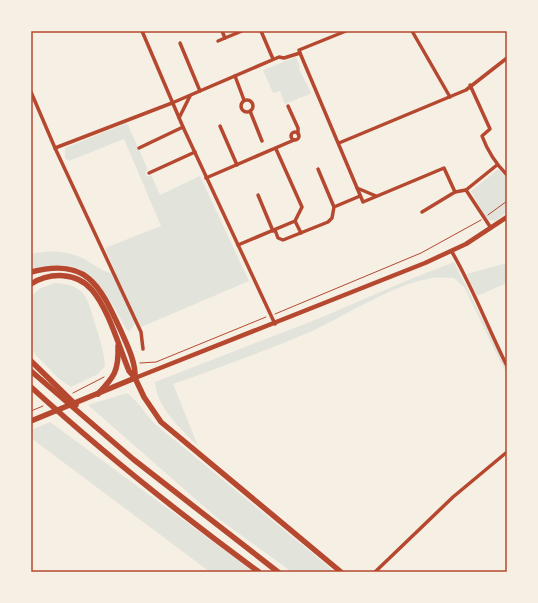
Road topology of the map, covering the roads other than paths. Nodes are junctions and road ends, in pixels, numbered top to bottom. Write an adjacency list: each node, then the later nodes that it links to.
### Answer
1 (142, 31): 20 (street)
2 (222, 31): 7 (street)
3 (242, 31): 7 (street)
4 (261, 31): 12 (street)
5 (346, 31): 10 (street)
6 (412, 31): 18 (street)
7 (225, 38): 8 (street)
8 (218, 41)
9 (180, 43): 15 (street)
10 (300, 52): 12 (street); 27 (street)
11 (507, 58): 14 (street)
12 (273, 59): 13 (street)
13 (235, 76): 15 (street); 19 (street)
14 (470, 85): 18 (street); 33 (street)
15 (200, 91): 17 (street)
16 (31, 92): 28 (street)
17 (192, 95): 20 (street); 23 (street)
18 (450, 97): 27 (street)
19 (244, 100): 22 (street); 22 (street)
20 (172, 103): 23 (street); 28 (street)
21 (288, 106): 30 (street)
22 (250, 111): 26 (street)
23 (179, 118): 25 (street)
24 (220, 126): 32 (street)
25 (183, 127): 29 (street); 31 (street)
26 (262, 141)
27 (339, 143): 38 (street)
28 (55, 148): 57 (street)
29 (139, 148)
30 (276, 149): 32 (street); 47 (street)
31 (195, 152): 35 (street); 37 (street)
32 (237, 165): 37 (street)
33 (497, 165): 36 (street); 39 (street)
34 (318, 169): 44 (street)
35 (149, 173)
36 (507, 175)
37 (206, 178): 51 (street)
38 (357, 188): 42 (street); 43 (street)
39 (466, 190): 40 (street); 48 (street)
40 (455, 192): 43 (street); 45 (street)
41 (258, 194): 49 (street)
42 (360, 196): 43 (street); 44 (street)
43 (376, 196)
44 (334, 207): 50 (street)
45 (422, 212)
46 (507, 217): 48 (main road)
47 (295, 221): 49 (street); 50 (street)
48 (491, 228): 52 (main road)
49 (274, 231): 50 (street); 51 (street)
50 (301, 233)
51 (238, 245): 55 (street)
52 (452, 252): 55 (main road); 59 (street)
53 (31, 272): 61 (main road)
54 (31, 284): 56 (main road)
55 (275, 324): 61 (main road)
56 (118, 342): 61 (main road); 64 (main road)
57 (143, 349)
58 (31, 361): 63 (main road)
59 (507, 366)
60 (31, 371): 63 (main road)
61 (135, 378): 64 (main road); 69 (main road)
62 (31, 387): 67 (main road)
63 (53, 388): 68 (main road)
64 (98, 394): 65 (main road)
65 (31, 421)
66 (507, 452): 70 (street)
67 (259, 572)
68 (278, 572)
69 (341, 572)
70 (375, 572)

